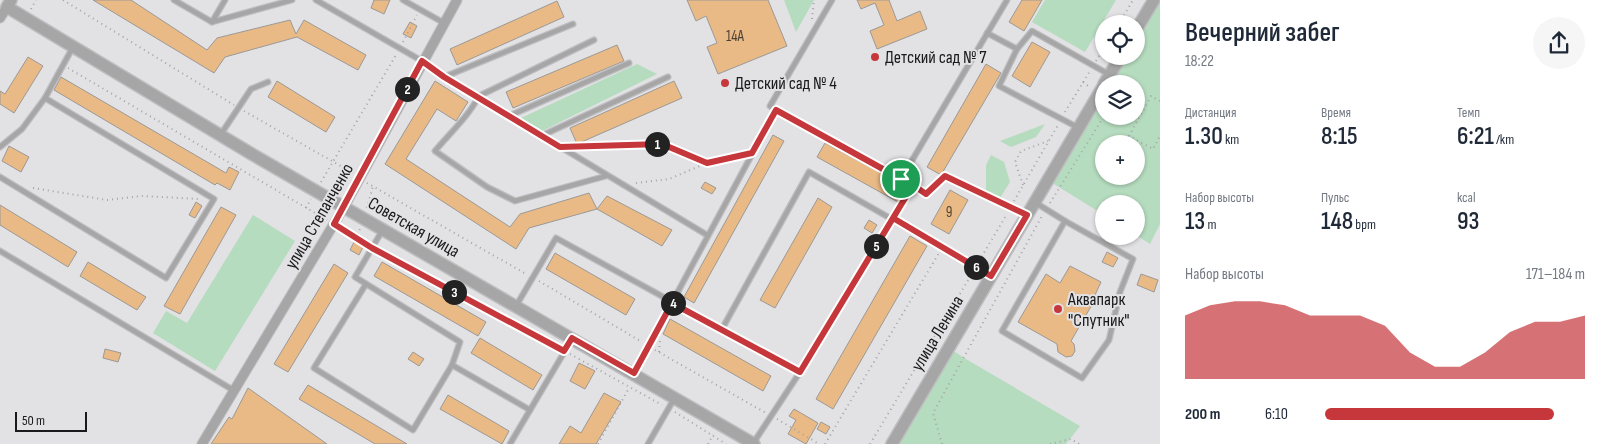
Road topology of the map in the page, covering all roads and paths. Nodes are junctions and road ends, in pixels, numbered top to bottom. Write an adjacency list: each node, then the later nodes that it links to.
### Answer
1 (63, 0): 39 (path)
2 (174, 0): 17 (lane)
3 (225, 0): 17 (lane)
4 (292, 0): 17 (lane)
5 (316, 0): 23 (lane)
6 (403, 0): 13 (lane)
7 (457, 0): 18 (street, улица Степанченко)
8 (832, 0): 40 (lane)
9 (1007, 0): 20 (lane)
10 (1133, 0): 14 (path)
11 (1154, 0): 15 (street)
12 (9, 4): 16 (street); 22 (street, Советская улица)
13 (420, 10): 18 (lane); 23 (path)
14 (1124, 15)
15 (1145, 15)
16 (0, 18)
17 (212, 22)
18 (444, 23): 25 (street, улица Степанченко)
19 (573, 24): 31 (lane)
20 (987, 33): 24 (lane); 58 (lane)
21 (594, 40): 34 (lane)
22 (73, 46): 28 (lane); 46 (street, Советская улица)
23 (400, 48): 25 (lane); 53 (path)
24 (1016, 49): 29 (lane); 42 (lane)
25 (422, 61): 31 (lane); 57 (street, улица Степанченко)
26 (629, 63): 41 (lane)
27 (1095, 63): 29 (path)
28 (64, 66): 35 (lane); 71 (path)
29 (1093, 66): 30 (lane); 42 (path)
30 (1101, 75)
31 (444, 77): 34 (lane)
32 (668, 77): 47 (lane)
33 (268, 82): 39 (lane)
34 (479, 96): 41 (lane); 55 (lane)
35 (44, 98): 50 (lane); 63 (lane)
36 (1095, 99): 45 (street, улица Ленина)
37 (1160, 101): 38 (path)
38 (1145, 106)
39 (238, 107): 46 (lane); 53 (path)
40 (776, 110): 52 (lane); 58 (lane)
41 (509, 116): 47 (lane)
42 (1062, 118): 45 (lane); 49 (path)
43 (1098, 125): 67 (path)
44 (1134, 125): 48 (path)
45 (1078, 128): 64 (street, улица Ленина)
46 (220, 135): 65 (street, Советская улица)
47 (541, 136): 51 (lane)
48 (1160, 136)
49 (1048, 141): 61 (path); 61 (path)
50 (0, 147)
51 (560, 147): 54 (path); 55 (lane)
52 (752, 153): 54 (path); 73 (lane)
53 (335, 162): 57 (path)
54 (707, 163): 59 (path)
55 (606, 176): 59 (lane)
56 (0, 177): 63 (lane)
57 (360, 178): 65 (street, улица Степанченко); 79 (path)
58 (901, 179): 60 (lane)
59 (624, 185): 73 (lane)
60 (913, 185): 66 (lane); 69 (lane)
61 (1023, 185): 66 (path)
62 (30, 188): 63 (path)
63 (214, 199)
64 (1034, 202): 67 (lane); 68 (street, улица Ленина)
65 (344, 207): 71 (street, улица Степанченко); 72 (street, Советская улица)
66 (1011, 207): 68 (lane); 77 (path)
67 (1046, 210): 70 (lane); 108 (path)
68 (1027, 215): 78 (street, улица Ленина)
69 (893, 218): 74 (lane); 83 (lane); 88 (lane)
70 (1064, 221): 70 (lane)
71 (334, 224): 75 (path); 91 (street, улица Степанченко)
72 (383, 230): 75 (lane); 82 (street, Советская улица)
73 (707, 235): 81 (lane)
74 (942, 247): 77 (lane); 105 (path)
75 (372, 248): 80 (lane); 86 (path)
76 (0, 251): 91 (lane)
77 (976, 267): 78 (lane); 106 (path)
78 (991, 276): 107 (street, улица Ленина)
79 (532, 277): 81 (lane); 82 (lane); 85 (path)
80 (366, 284): 87 (lane); 87 (lane)
81 (672, 303): 83 (lane); 85 (lane)
82 (516, 306): 84 (street, Советская улица)
83 (722, 329): 88 (lane)
84 (572, 338): 86 (lane); 89 (street, Советская улица)
85 (649, 346): 89 (lane); 95 (path)
86 (564, 351): 90 (path); 94 (lane)
87 (452, 364): 94 (lane)
88 (800, 372): 95 (lane)
89 (634, 373): 92 (street, Советская улица)
90 (629, 388): 93 (path); 99 (path)
91 (234, 390): 97 (street, улица Степанченко)
92 (675, 398): 93 (lane); 103 (street, Советская улица)
93 (668, 409): 96 (path); 100 (lane)
94 (530, 410): 98 (lane)
95 (773, 417): 103 (lane); 104 (path)
96 (713, 435): 101 (path); 102 (path)
97 (202, 444)
98 (510, 444)
99 (598, 444)
100 (648, 444)
101 (708, 444)
102 (726, 444)
103 (754, 444)
104 (819, 444)
105 (825, 444)
106 (870, 444)
107 (892, 444)
108 (942, 444)
109 (1050, 444): 110 (path)
110 (1079, 444)

